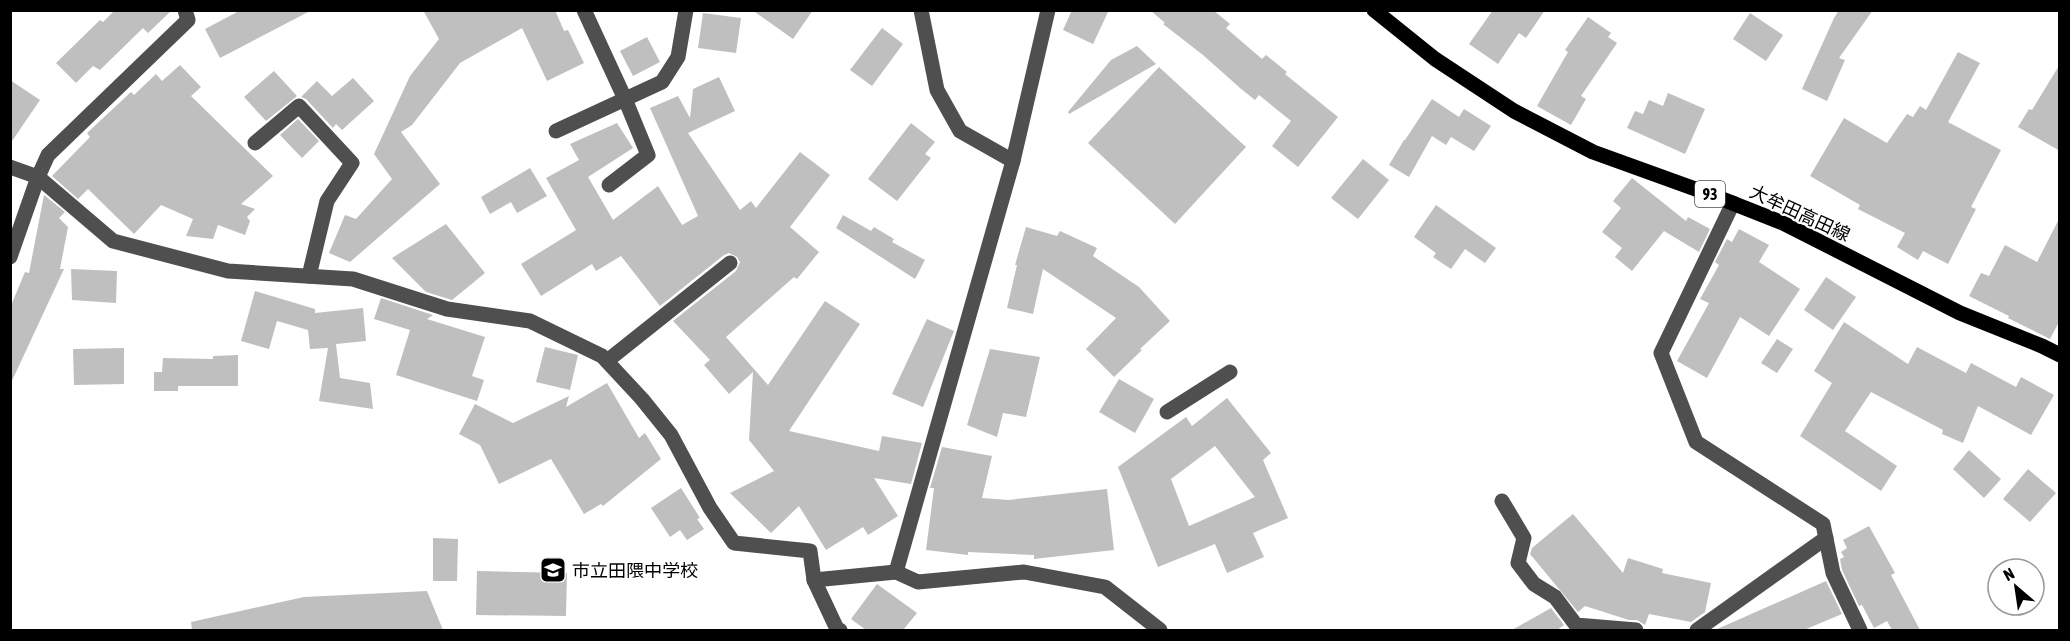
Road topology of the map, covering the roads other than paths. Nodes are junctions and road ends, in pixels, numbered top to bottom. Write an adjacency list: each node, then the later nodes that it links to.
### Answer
1 (185, 10): 12 (street)
2 (584, 10): 7 (street)
3 (686, 10): 7 (street)
4 (921, 10): 10 (street)
5 (1048, 10): 10 (street)
6 (1374, 10): 14 (main road, 大牟田高田線 / 93)
7 (625, 99): 8 (street); 13 (street)
8 (556, 131)
9 (255, 143): 17 (street)
10 (1012, 161): 24 (street)
11 (10, 167): 12 (street)
12 (38, 177): 15 (street); 17 (street)
13 (609, 185)
14 (1733, 203): 18 (main road, 大牟田高田線 / 93); 23 (street)
15 (10, 257)
16 (730, 263): 19 (street)
17 (309, 276): 19 (street)
18 (2060, 355)
19 (607, 361): 25 (street)
20 (1230, 372): 21 (street)
21 (1167, 412)
22 (1502, 501): 26 (street)
23 (1826, 538): 30 (street); 31 (street)
24 (896, 573): 25 (street); 28 (street)
25 (814, 579): 27 (street)
26 (1602, 629): 29 (street)
27 (840, 630)
28 (1160, 630)
29 (1636, 630)
30 (1697, 630)
31 (1860, 630)

